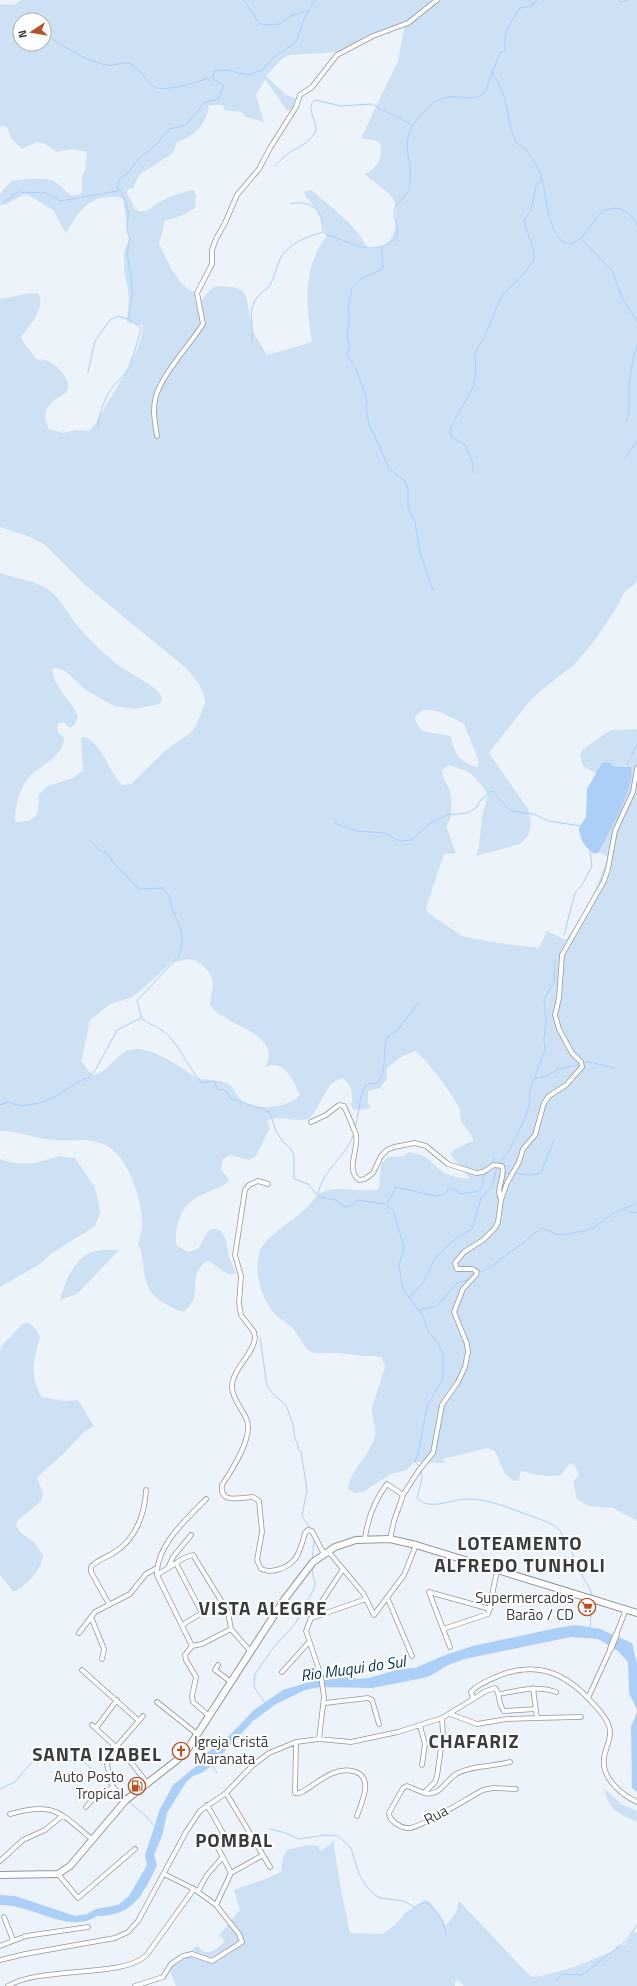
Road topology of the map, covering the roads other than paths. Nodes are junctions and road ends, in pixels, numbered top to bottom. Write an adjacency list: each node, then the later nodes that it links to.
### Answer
1 (437, 0): 2 (street)
2 (157, 436)
3 (637, 768): 6 (street)
4 (311, 1122): 6 (street)
5 (268, 1184): 14 (street)
6 (501, 1200): 8 (street)
7 (146, 1490): 23 (street)
8 (403, 1495): 11 (street); 12 (street)
9 (206, 1499): 16 (street)
10 (191, 1534): 17 (street)
11 (365, 1538): 12 (main road); 14 (main road)
12 (390, 1539): 13 (main road)
13 (416, 1545): 19 (main road); 21 (street)
14 (326, 1553): 18 (street); 38 (main road)
15 (176, 1563): 17 (street); 29 (street); 30 (street)
16 (157, 1568): 20 (street); 23 (street)
17 (168, 1568): 20 (street)
18 (342, 1569): 22 (street); 28 (street)
19 (497, 1571): 24 (street); 25 (main road)
20 (157, 1575): 29 (street)
21 (387, 1597): 22 (street); 39 (street)
22 (366, 1599): 28 (street)
23 (109, 1604): 27 (street)
24 (490, 1609): 31 (street); 31 (street)
25 (626, 1609): 26 (main road); 33 (street)
26 (637, 1613)
27 (91, 1617): 32 (street); 40 (street)
28 (311, 1618): 34 (street)
29 (182, 1625): 35 (street)
30 (231, 1629): 35 (street); 38 (street)
31 (443, 1629): 36 (street)
32 (79, 1633)
33 (616, 1635): 37 (street)
34 (309, 1642): 43 (street); 52 (street)
35 (192, 1646): 56 (street)
36 (450, 1647)
37 (611, 1648): 48 (street)
38 (250, 1652): 44 (main road)
39 (412, 1656)
40 (102, 1659)
41 (218, 1665): 44 (street)
42 (82, 1670): 50 (street)
43 (282, 1672)
44 (231, 1682): 56 (main road)
45 (532, 1688): 46 (street); 47 (street); 53 (street)
46 (556, 1692)
47 (499, 1694): 49 (street); 53 (street)
48 (588, 1698): 49 (street); 75 (street)
49 (473, 1699): 54 (street)
50 (117, 1700): 60 (street); 66 (street)
51 (156, 1702): 63 (street)
52 (324, 1703): 61 (street); 64 (street)
53 (536, 1708): 59 (street)
54 (450, 1714): 58 (street); 59 (street)
55 (143, 1716): 60 (street)
56 (209, 1716): 63 (main road)
57 (581, 1717): 59 (street)
58 (442, 1718): 62 (street); 73 (street)
59 (537, 1718)
60 (139, 1721): 66 (street)
61 (379, 1724)
62 (420, 1726): 64 (street); 68 (street)
63 (196, 1737): 69 (main road)
64 (319, 1739): 65 (street)
65 (296, 1742): 72 (street); 80 (street)
66 (116, 1747): 69 (street); 70 (street)
67 (510, 1762): 73 (street)
68 (422, 1765)
69 (147, 1783): 74 (main road)
70 (113, 1787): 74 (street); 77 (street)
71 (516, 1789): 73 (street, Rua)
72 (227, 1792): 76 (street); 83 (street)
73 (424, 1793)
74 (126, 1800): 81 (main road)
75 (637, 1802)
76 (207, 1805): 84 (street); 89 (street)
77 (86, 1807)
78 (10, 1814): 79 (street)
79 (62, 1816): 81 (street); 85 (street)
80 (357, 1816)
81 (93, 1840): 88 (main road)
82 (134, 1850): 88 (street)
83 (263, 1855): 86 (street); 87 (street)
84 (222, 1858): 87 (street); 91 (street)
85 (0, 1860)
86 (270, 1867)
87 (231, 1873): 92 (street)
88 (58, 1874): 90 (main road)
89 (164, 1874): 91 (street); 97 (street)
90 (0, 1875)
91 (196, 1890): 92 (street); 98 (street)
92 (216, 1905): 99 (street)
93 (4, 1917): 95 (street)
94 (88, 1927): 95 (street)
95 (14, 1940): 96 (street)
96 (0, 1946)
97 (0, 1960)
98 (8, 1986)
99 (135, 1986)

